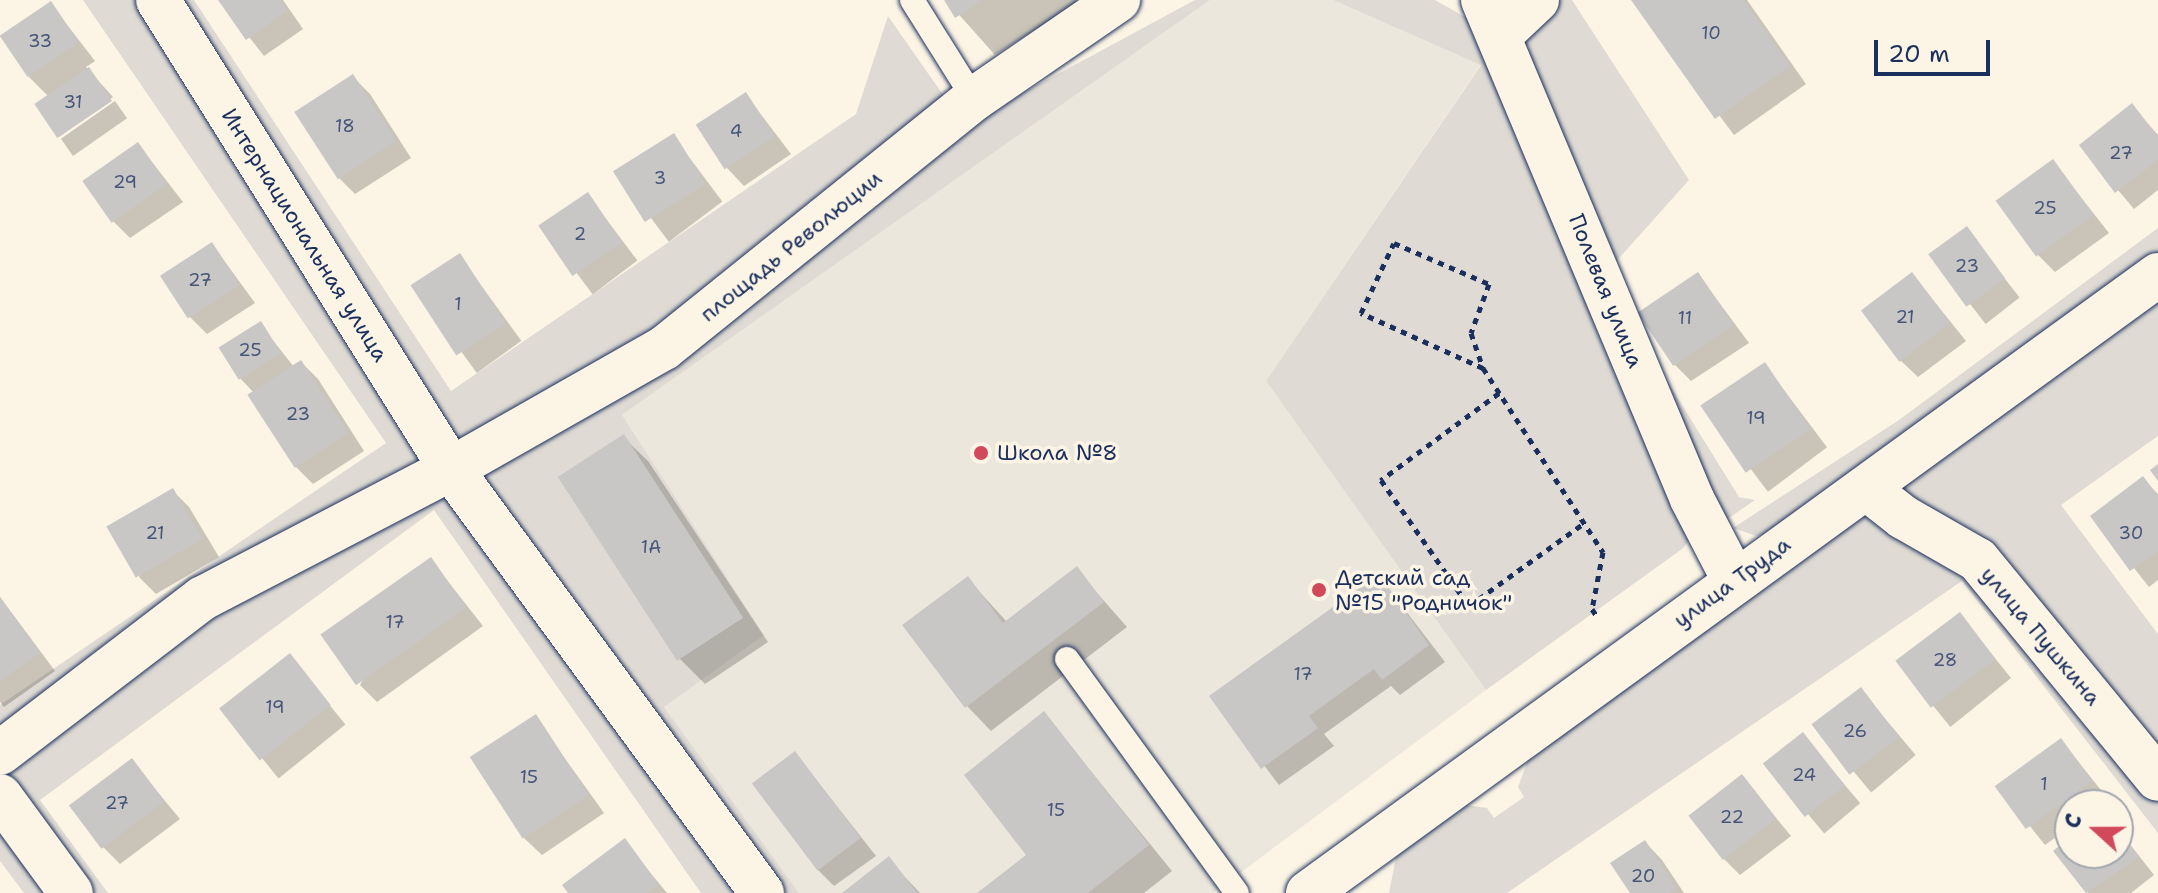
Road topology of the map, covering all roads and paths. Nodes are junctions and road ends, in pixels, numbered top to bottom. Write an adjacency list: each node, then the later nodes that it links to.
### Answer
1 (158, 0): 10 (street, Интернациональная улица)
2 (912, 0): 6 (lane)
3 (1118, 0): 6 (street, площадь Революции)
4 (1537, 0): 5 (street)
5 (1486, 10): 13 (street, Полевая улица)
6 (974, 99): 10 (street, площадь Революции)
7 (2158, 275): 11 (street, улица Труда)
8 (1483, 368): 8 (path); 9 (path)
9 (1499, 393): 12 (path); 12 (path)
10 (451, 469): 16 (street); 21 (street, Интернациональная улица)
11 (1866, 488): 13 (street, улица Труда); 17 (street, улица Пушкина)
12 (1584, 523): 14 (path)
13 (1734, 580): 19 (street, улица Труда)
14 (1598, 618)
15 (1067, 659): 22 (lane)
16 (0, 753)
17 (2158, 779)
18 (0, 796): 20 (street)
19 (1362, 876): 23 (street, улица Труда)
20 (71, 893)
21 (762, 893)
22 (1237, 893)
23 (1308, 893)

